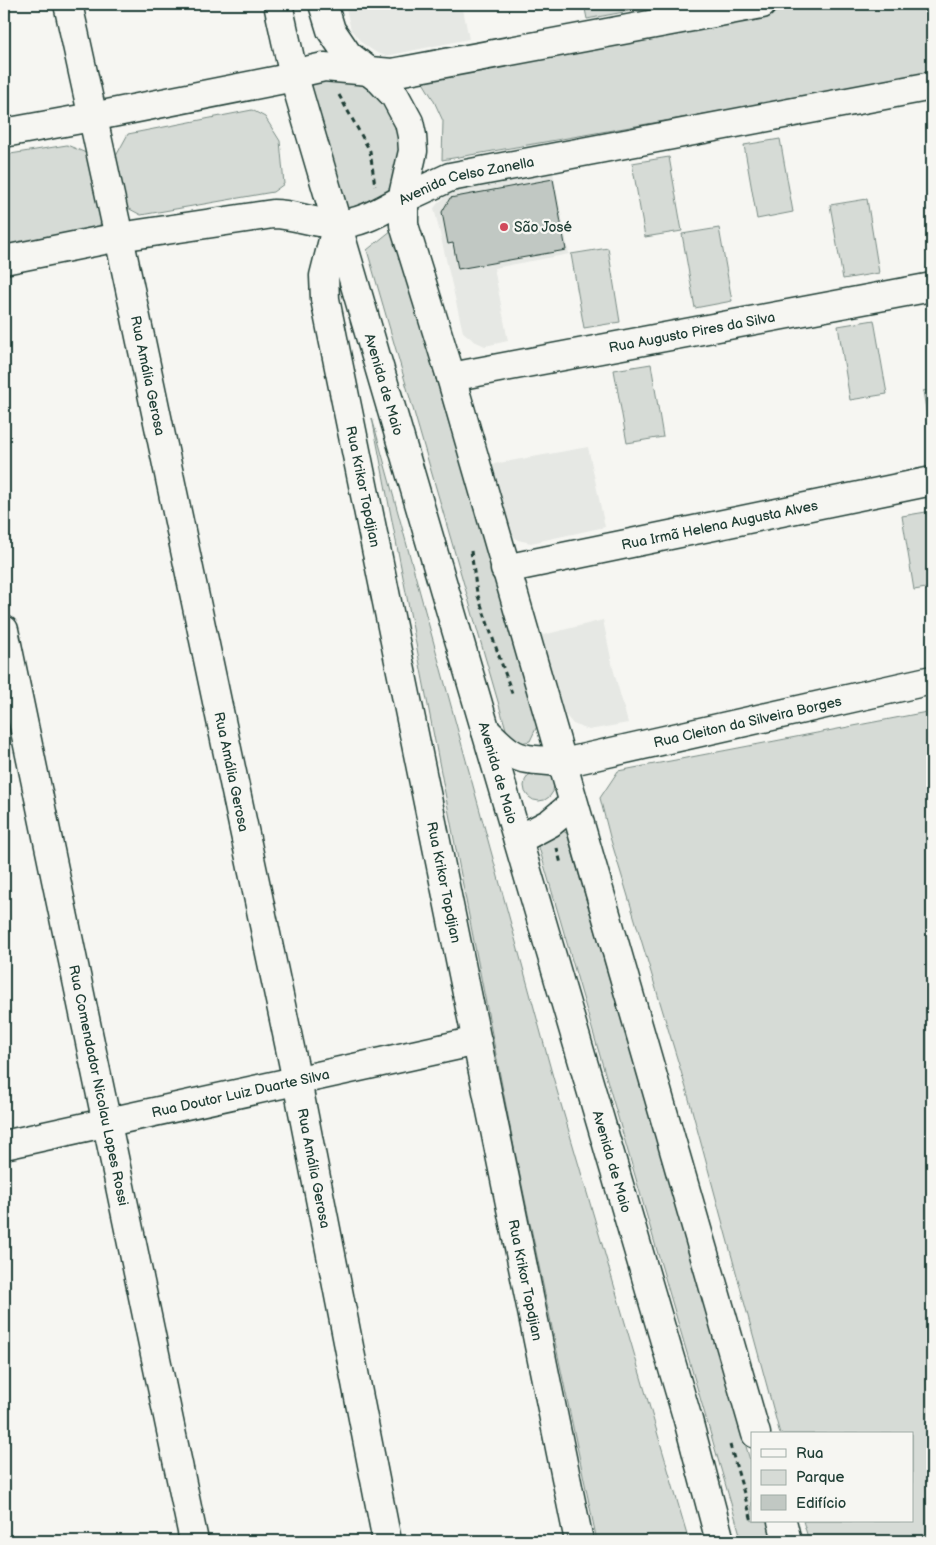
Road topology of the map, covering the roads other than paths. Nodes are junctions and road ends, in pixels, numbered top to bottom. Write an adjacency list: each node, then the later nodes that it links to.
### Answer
1 (68, 4): 8 (street, Rua Amália Gerosa)
2 (278, 4): 6 (street, Avenida de Maio)
3 (323, 4): 5 (street)
4 (762, 4): 5 (street)
5 (369, 71): 6 (street); 10 (street)
6 (294, 77): 8 (street); 11 (street, Avenida de Maio)
7 (932, 86): 10 (street, Avenida Celso Zanella)
8 (92, 117): 9 (street); 12 (street, Rua Amália Gerosa)
9 (4, 133)
10 (404, 198): 11 (street, Avenida Celso Zanella); 15 (street)
11 (337, 224): 12 (street, Avenida Celso Zanella); 20 (street, Avenida de Maio); 24 (street, Rua Krikor Topdjian)
12 (119, 237): 13 (street, Avenida Celso Zanella); 25 (street, Rua Amália Gerosa)
13 (4, 260)
14 (932, 287): 15 (street, Rua Augusto Pires da Silva)
15 (451, 377): 17 (street)
16 (932, 481): 17 (street, Rua Irmã Helena Augusta Alves)
17 (505, 569): 21 (street)
18 (4, 630): 26 (street, Rua Comendador Nicolau Lopes Rossi)
19 (932, 680): 21 (street, Rua Cleiton da Silveira Borges)
20 (486, 731): 21 (street, Rua Cleiton da Silveira Borges); 23 (street, Avenida de Maio)
21 (563, 762): 22 (street)
22 (573, 804): 23 (street); 28 (street)
23 (518, 840): 33 (street, Avenida de Maio)
24 (477, 1041): 25 (street, Rua Doutor Luiz Duarte Silva); 32 (street, Rua Krikor Topdjian)
25 (297, 1081): 26 (street, Rua Doutor Luiz Duarte Silva); 31 (street, Rua Amália Gerosa)
26 (107, 1123): 27 (street, Rua Doutor Luiz Duarte Silva); 30 (street, Rua Comendador Nicolau Lopes Rossi)
27 (4, 1145)
28 (755, 1432)
29 (782, 1522): 34 (street)
30 (194, 1541)
31 (387, 1541)
32 (579, 1541)
33 (720, 1541)
34 (787, 1541)

